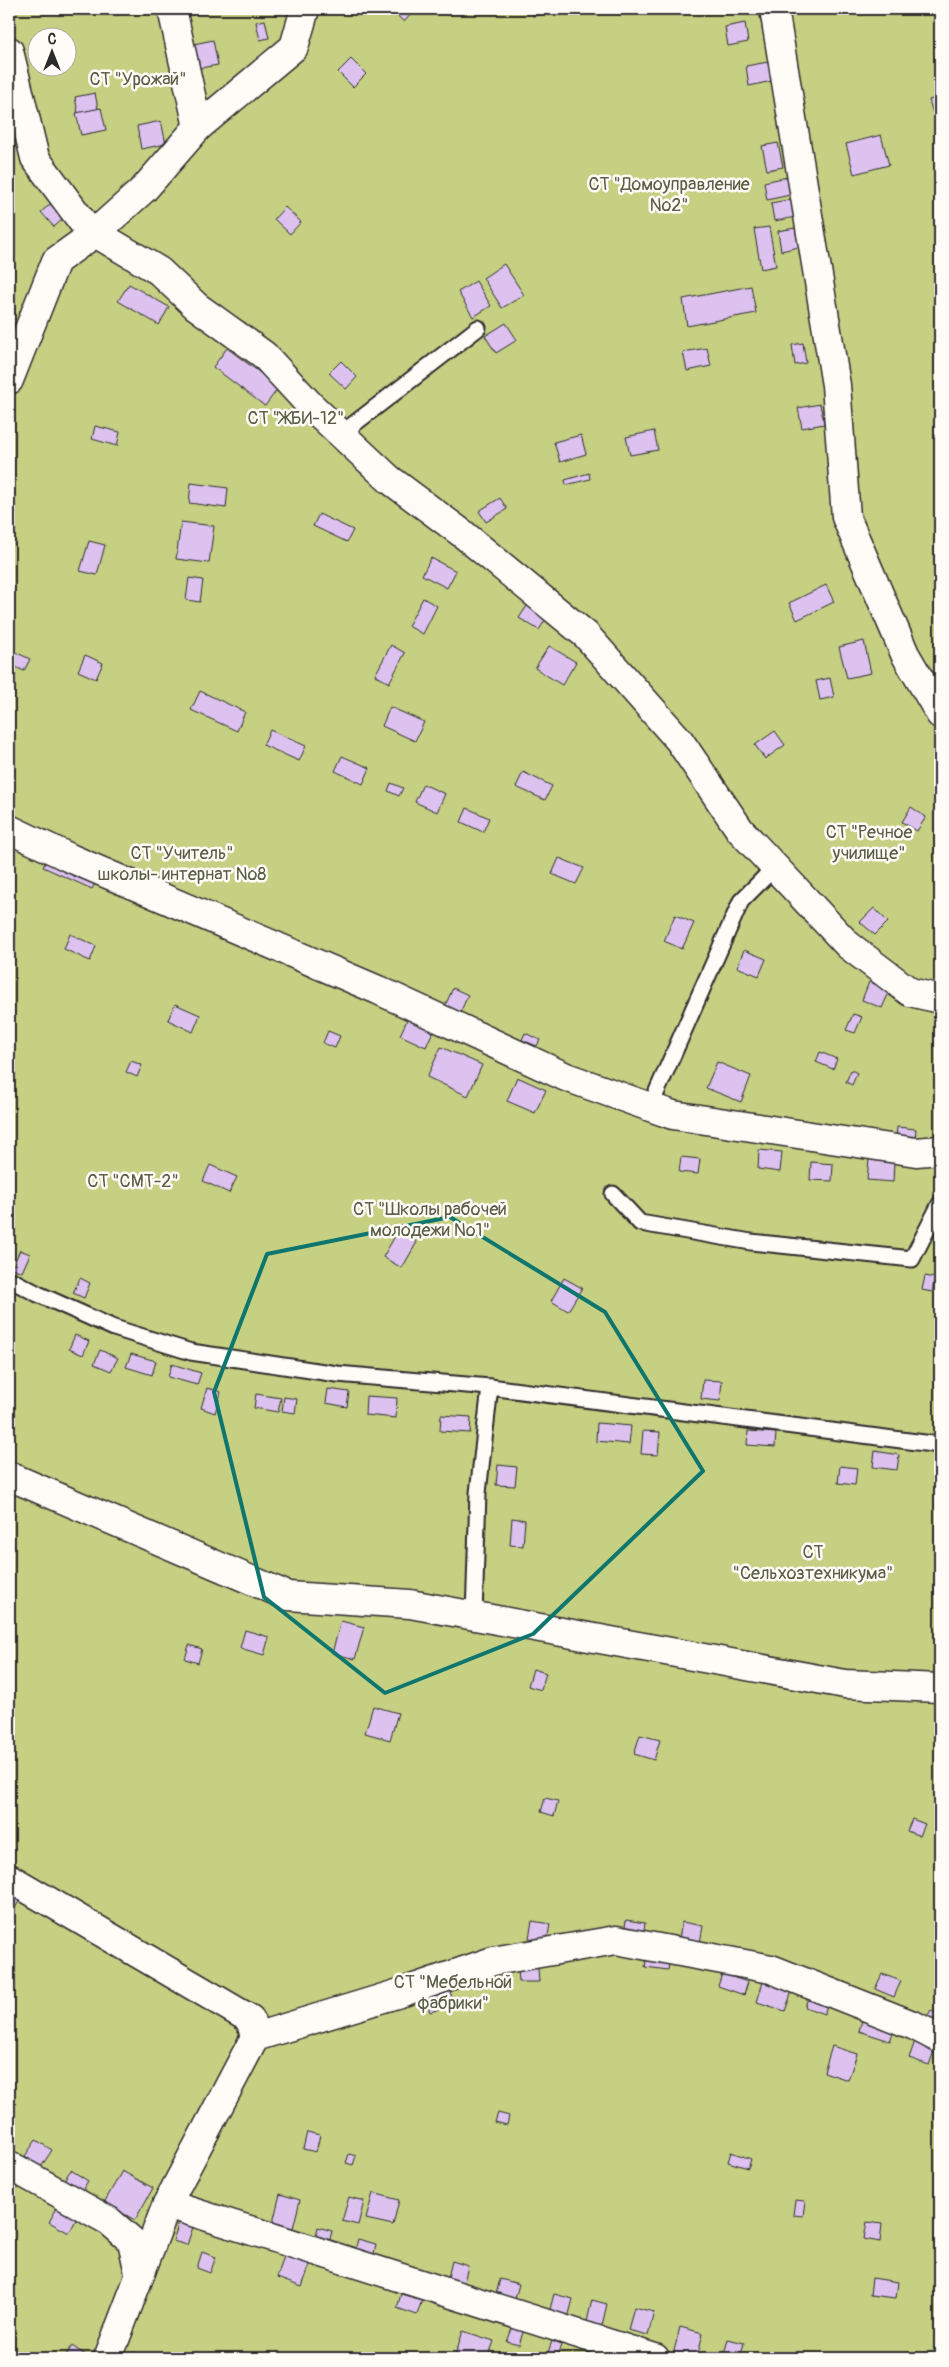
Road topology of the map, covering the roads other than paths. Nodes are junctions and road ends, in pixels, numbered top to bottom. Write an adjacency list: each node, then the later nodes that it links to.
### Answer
1 (172, 9): 5 (street)
2 (305, 9): 5 (street)
3 (774, 9): 10 (street)
4 (9, 51): 6 (street)
5 (198, 127): 6 (street)
6 (95, 233): 8 (street); 9 (street)
7 (478, 328): 9 (lane)
8 (9, 380)
9 (341, 434): 12 (street)
10 (940, 714)
11 (9, 829): 14 (street)
12 (775, 867): 13 (street); 14 (lane)
13 (940, 999)
14 (650, 1107): 15 (street)
15 (940, 1150)
16 (613, 1194): 17 (lane)
17 (940, 1204)
18 (9, 1279): 19 (lane)
19 (490, 1387): 20 (lane); 22 (lane)
20 (940, 1446)
21 (9, 1476): 22 (street)
22 (474, 1616): 23 (street)
23 (940, 1688)
24 (9, 1878): 25 (street)
25 (255, 2037): 26 (street); 28 (street)
26 (940, 2039)
27 (9, 2165): 29 (street)
28 (166, 2204): 29 (street); 31 (street)
29 (139, 2273): 30 (street)
30 (108, 2358)
31 (655, 2358)

